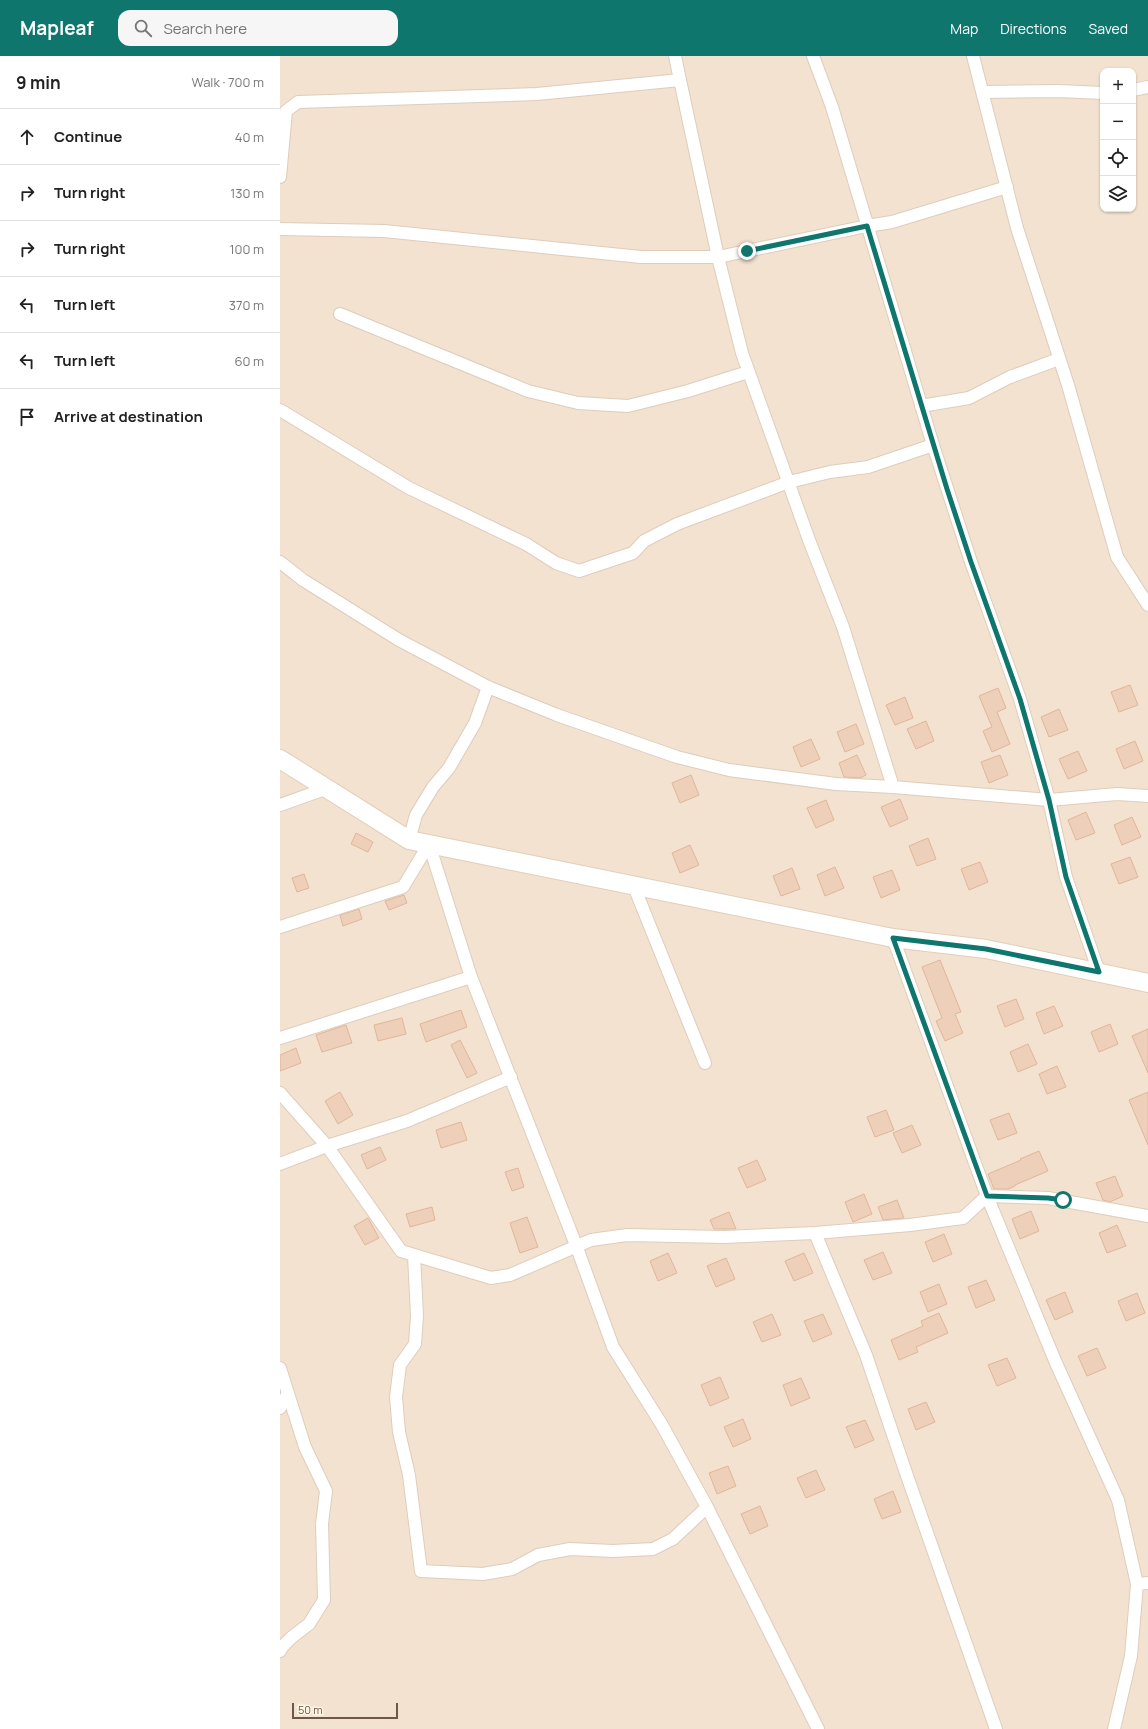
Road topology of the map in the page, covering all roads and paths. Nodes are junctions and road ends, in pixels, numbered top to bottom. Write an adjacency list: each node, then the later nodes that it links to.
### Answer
1 (675, 56): 4 (street)
2 (814, 56): 11 (street)
3 (973, 56): 7 (street)
4 (680, 80): 9 (street); 13 (street)
5 (1148, 87): 6 (street)
6 (1136, 89)
7 (983, 92): 8 (street); 10 (street)
8 (1100, 93)
9 (280, 177)
10 (1007, 187): 11 (street); 15 (street)
11 (867, 226): 13 (street); 17 (street)
12 (280, 229): 13 (street)
13 (718, 257): 16 (street)
14 (340, 314): 16 (street)
15 (1059, 359): 17 (street); 22 (street)
16 (748, 372): 20 (street)
17 (921, 406): 19 (street)
18 (280, 410): 20 (street)
19 (933, 445): 20 (street); 30 (street)
20 (789, 482): 27 (street)
21 (280, 562): 25 (street)
22 (1138, 589): 23 (street); 24 (street)
23 (1148, 597)
24 (1148, 605)
25 (488, 687): 27 (street); 32 (street)
26 (280, 759): 28 (street)
27 (893, 787): 30 (street)
28 (325, 789): 31 (street); 32 (street)
29 (1148, 796): 30 (street)
30 (1049, 800): 37 (street)
31 (280, 805)
32 (409, 840): 33 (street)
33 (428, 844): 34 (street); 35 (street); 38 (street)
34 (633, 884): 36 (street); 41 (street)
35 (280, 927)
36 (893, 938): 37 (street); 46 (street)
37 (1099, 972): 39 (street)
38 (471, 977): 40 (street); 42 (street)
39 (1148, 983)
40 (280, 1038)
41 (705, 1063)
42 (511, 1077): 44 (street); 49 (street)
43 (280, 1093): 44 (street)
44 (327, 1146): 45 (street); 50 (street)
45 (280, 1164)
46 (987, 1196): 47 (street); 48 (street); 55 (street)
47 (1148, 1216)
48 (815, 1233): 49 (street); 58 (street)
49 (576, 1245): 50 (street); 54 (street)
50 (414, 1256): 54 (street)
51 (280, 1368): 52 (street)
52 (287, 1395): 53 (street); 56 (street)
53 (280, 1408)
54 (707, 1507): 57 (street)
55 (1143, 1584): 59 (street)
56 (280, 1651)
57 (818, 1729)
58 (996, 1729)
59 (1114, 1729)

